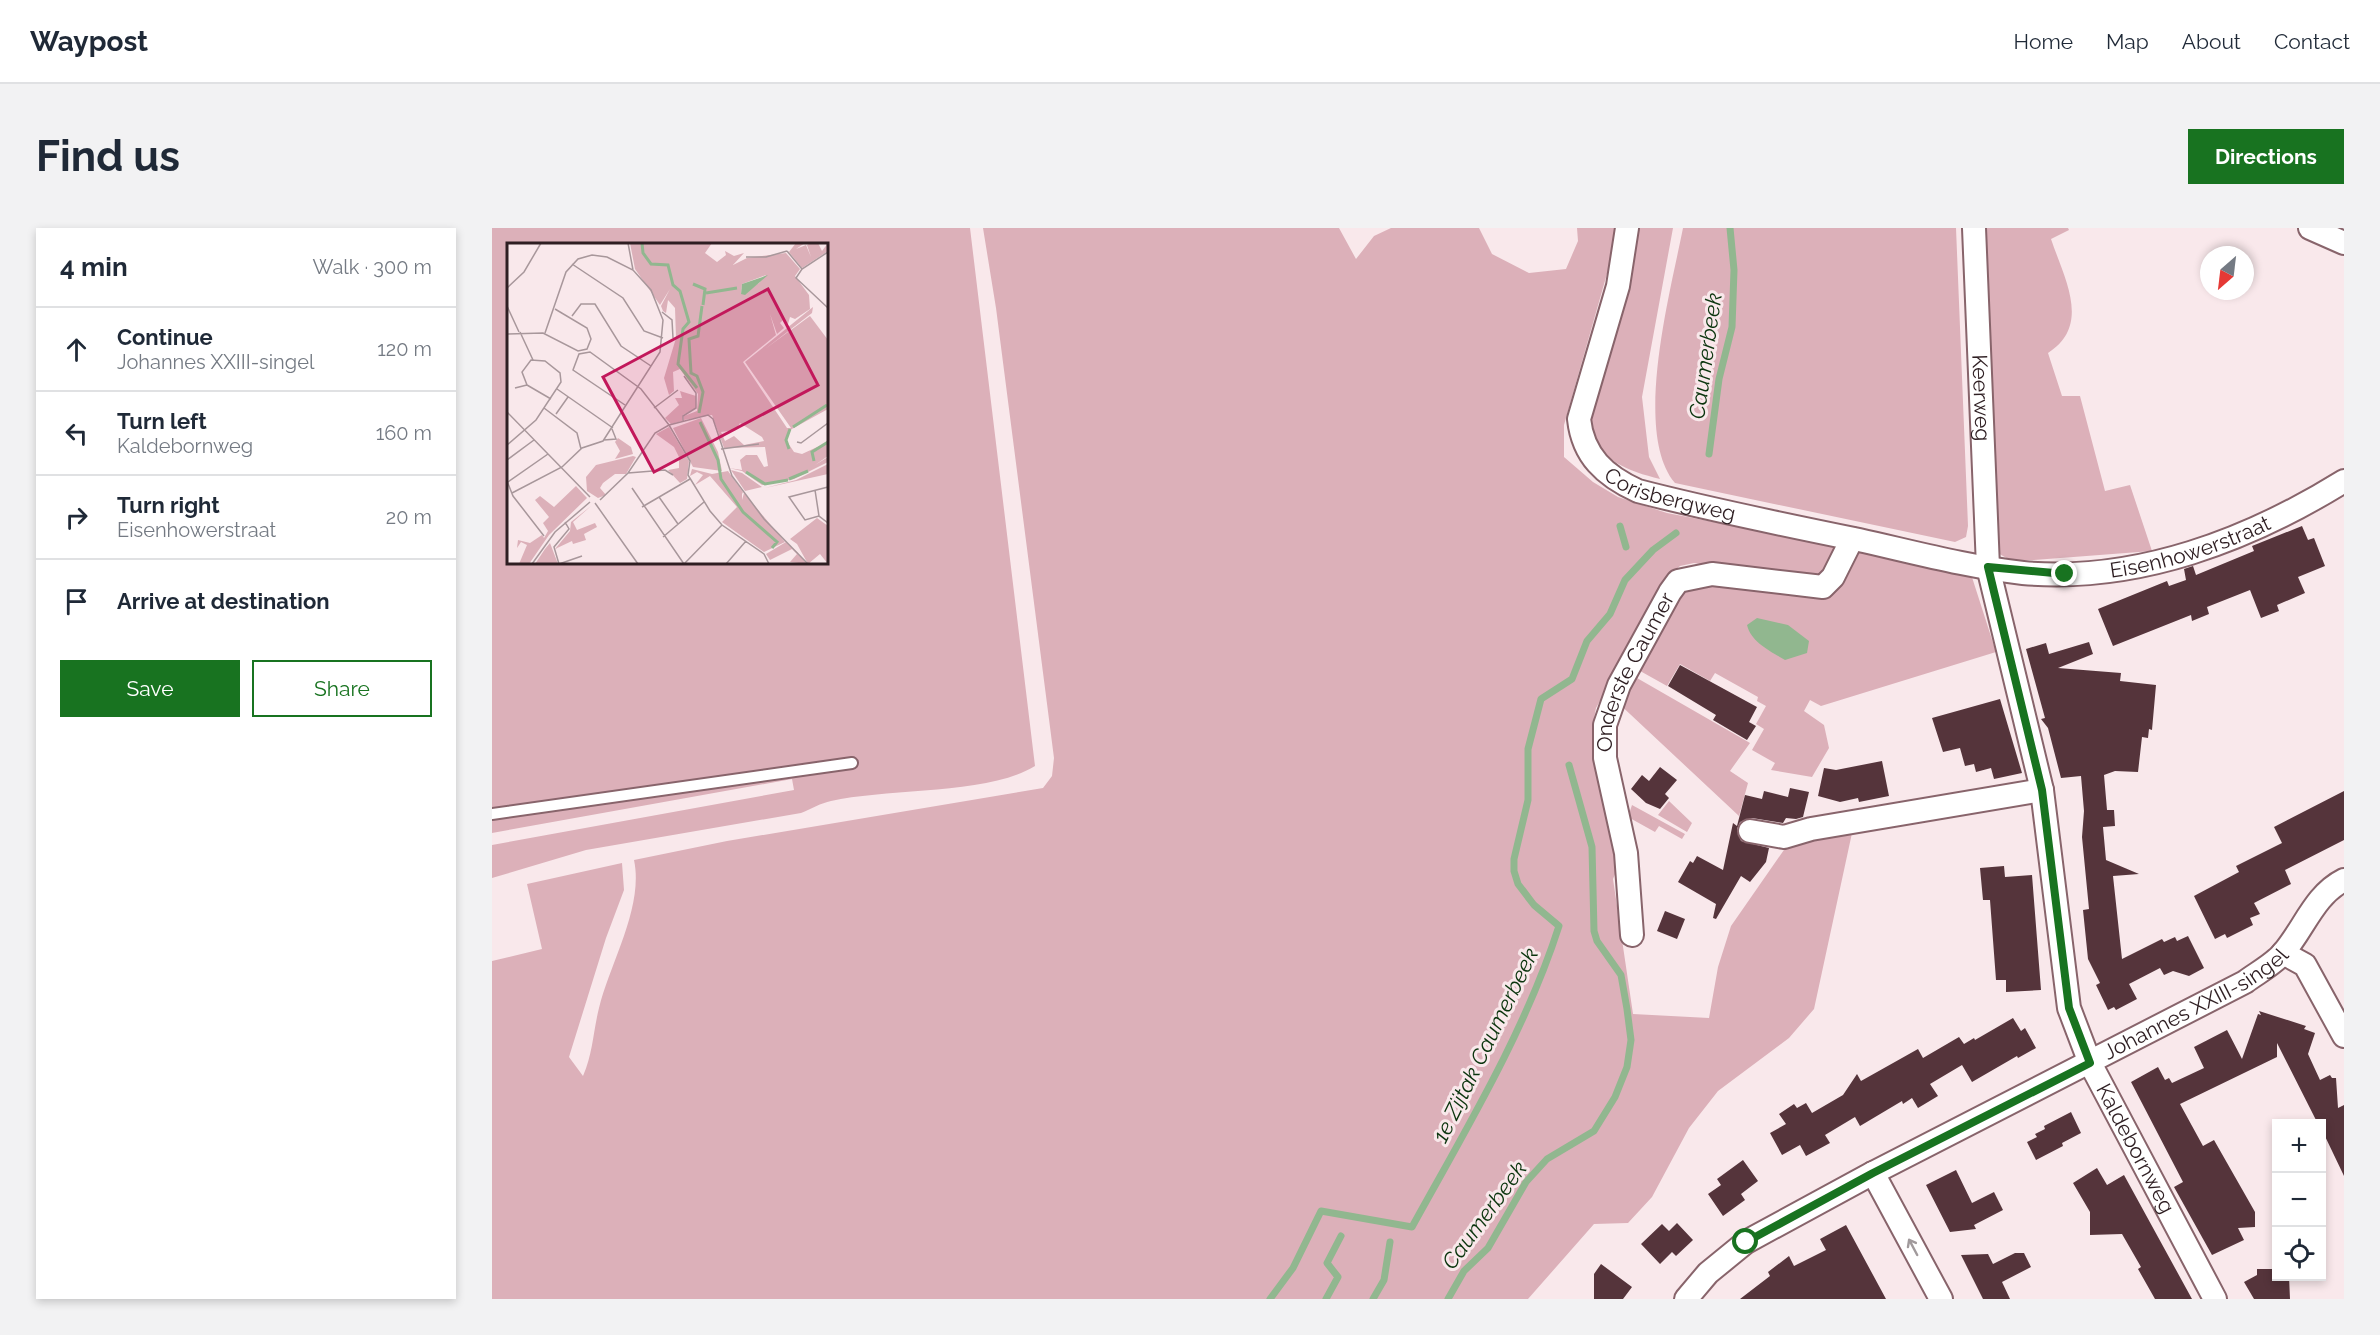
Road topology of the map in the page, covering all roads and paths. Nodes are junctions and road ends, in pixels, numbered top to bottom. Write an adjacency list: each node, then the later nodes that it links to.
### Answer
1 (1627, 228): 6 (street, Corisbergweg)
2 (1974, 228): 7 (street, Keerweg)
3 (2310, 228): 4 (street)
4 (2344, 243)
5 (2344, 481): 7 (street, Eisenhowerstraat)
6 (1852, 539): 7 (street, Corisbergweg); 13 (street, Onderste Caumer)
7 (1988, 567): 9 (street, Kaldebornweg)
8 (852, 764): 10 (lane)
9 (2042, 790): 11 (street); 16 (street, Kaldebornweg)
10 (492, 814)
11 (1750, 831)
12 (2344, 880): 14 (street, Johannes XXIII-singel)
13 (1632, 935)
14 (2283, 953): 15 (street); 16 (street, Johannes XXIII-singel)
15 (2344, 1036)
16 (2090, 1063): 17 (street, Johannes XXIII-singel); 20 (street, Kaldebornweg)
17 (1873, 1173): 18 (street, Johannes XXIII-singel); 19 (street, one-way to 17)
18 (1686, 1299)
19 (1941, 1299)
20 (2215, 1299)

